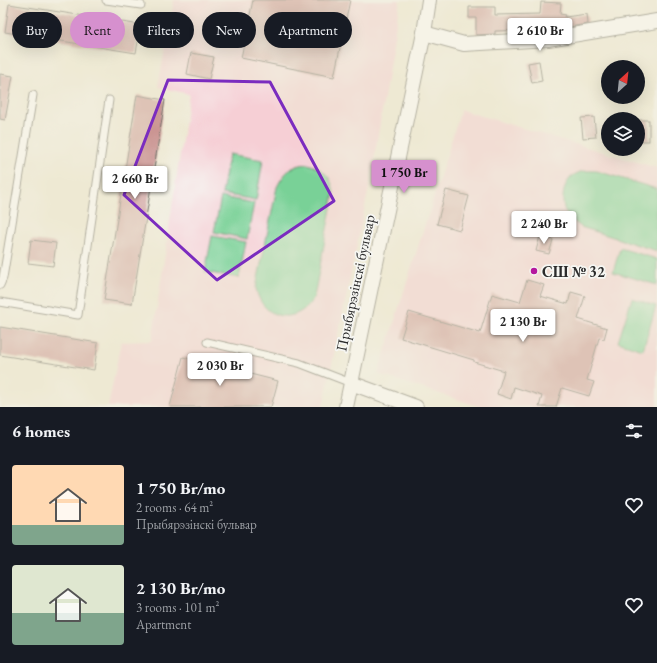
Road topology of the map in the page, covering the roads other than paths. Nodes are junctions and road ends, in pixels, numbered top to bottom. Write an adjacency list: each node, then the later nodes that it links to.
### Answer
1 (106, 0): 3 (lane)
2 (429, 0): 5 (street, Прыбярэзінскі бульвар)
3 (140, 5)
4 (657, 21): 5 (street)
5 (424, 33): 11 (street, Прыбярэзінскі бульвар)
6 (33, 95): 8 (lane)
7 (109, 100): 9 (lane)
8 (0, 285)
9 (0, 302)
10 (207, 342): 11 (lane)
11 (351, 383): 12 (street, Прыбярэзінскі бульвар); 13 (street)
12 (346, 407)
13 (416, 407)

